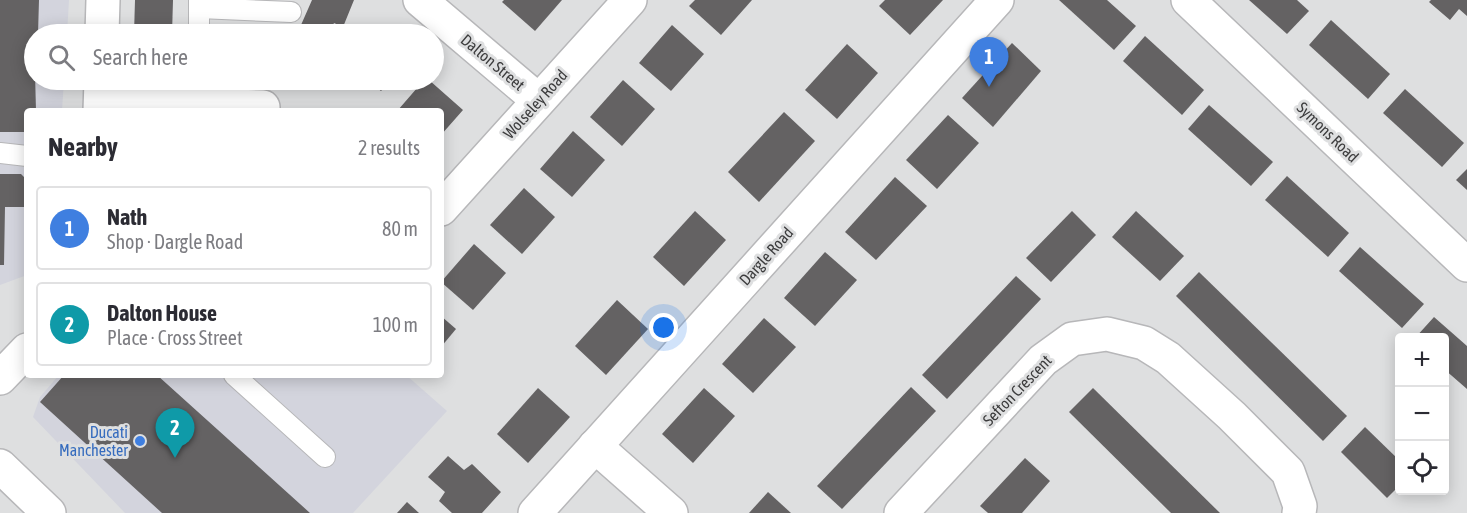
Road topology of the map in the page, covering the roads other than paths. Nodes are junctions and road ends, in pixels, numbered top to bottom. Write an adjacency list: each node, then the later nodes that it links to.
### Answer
1 (103, 0): 8 (main road)
2 (420, 0): 12 (main road, Dalton Street)
3 (630, 0): 12 (main road, Wolseley Road)
4 (997, 0): 21 (main road, Dargle Road)
5 (1188, 0): 17 (main road, Symons Road)
6 (199, 4): 7 (lane); 9 (lane)
7 (291, 12)
8 (102, 24)
9 (199, 24)
10 (101, 97): 11 (main road)
11 (197, 98): 13 (main road)
12 (538, 100): 16 (main road, Wolseley Road)
13 (262, 107)
14 (0, 153): 15 (lane)
15 (24, 156)
16 (444, 206)
17 (1467, 265)
18 (24, 353): 19 (main road)
19 (0, 378)
20 (237, 378): 22 (lane)
21 (595, 446): 25 (main road, Dargle Road); 26 (main road)
22 (325, 457)
23 (0, 466): 24 (main road)
24 (49, 513)
25 (535, 513)
26 (671, 513)
27 (901, 513): 28 (main road, Sefton Crescent)
28 (1299, 513)

